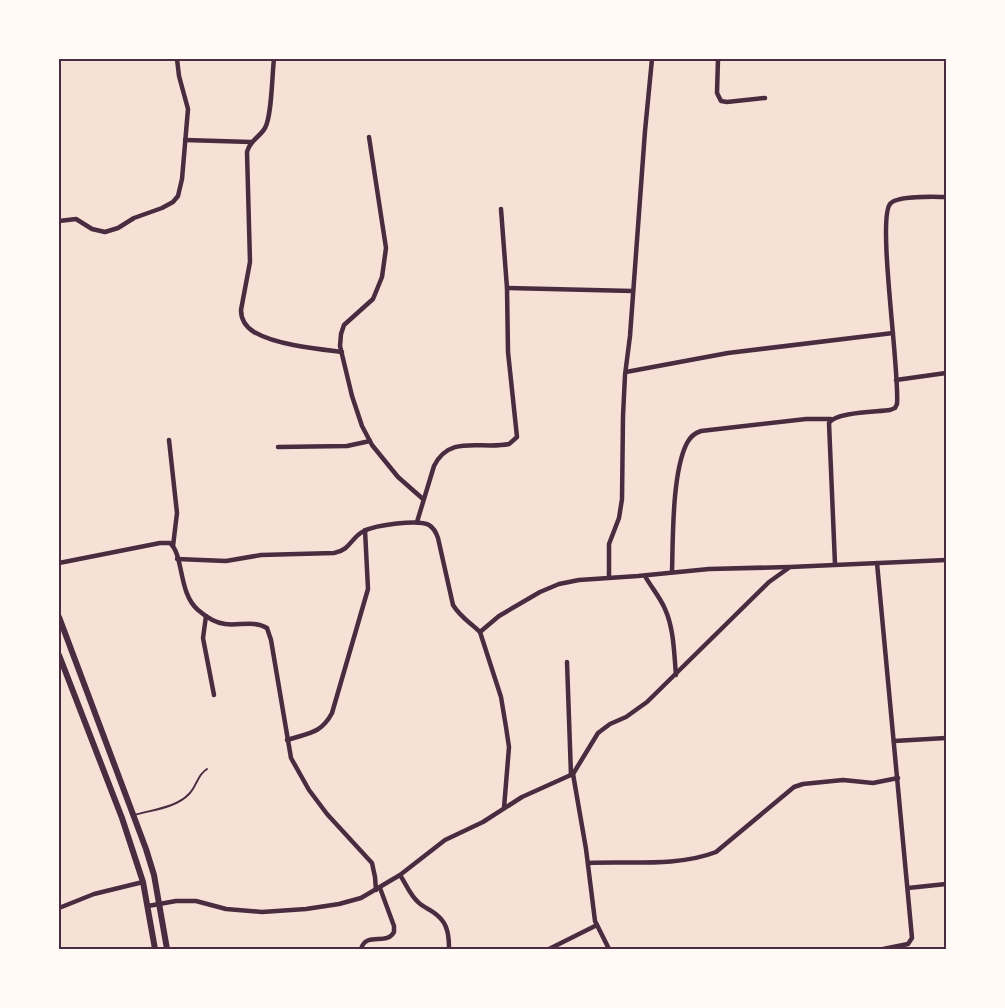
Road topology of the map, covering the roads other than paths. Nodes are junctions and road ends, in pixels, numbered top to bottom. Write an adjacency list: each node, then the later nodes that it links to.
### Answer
1 (177, 59): 7 (street)
2 (274, 59): 8 (street)
3 (652, 59): 13 (street)
4 (718, 59): 5 (street)
5 (765, 98)
6 (369, 137): 15 (street)
7 (185, 140): 8 (street); 11 (street)
8 (251, 142): 15 (street)
9 (946, 197): 14 (street)
10 (501, 209): 12 (street)
11 (59, 221)
12 (507, 288): 13 (street); 23 (street)
13 (633, 291): 16 (street)
14 (893, 333): 16 (street); 18 (street)
15 (342, 352): 21 (street)
16 (626, 372): 35 (street)
17 (946, 374): 18 (street)
18 (896, 380): 19 (street)
19 (831, 419): 31 (street); 33 (street)
20 (169, 440): 26 (street)
21 (370, 441): 22 (street); 23 (street)
22 (278, 447)
23 (424, 499): 24 (street)
24 (417, 522): 25 (street); 38 (street)
25 (365, 530): 27 (street); 44 (street)
26 (173, 546): 27 (street); 29 (street)
27 (177, 559): 36 (street)
28 (946, 560): 30 (street)
29 (59, 562)
30 (877, 563): 31 (street); 45 (street)
31 (834, 564): 32 (street)
32 (790, 567): 33 (street); 41 (street)
33 (672, 572): 34 (street)
34 (645, 576): 35 (street); 41 (street)
35 (609, 577): 38 (street)
36 (206, 616): 42 (street); 44 (street)
37 (59, 617): 50 (main road)
38 (480, 632): 49 (street)
39 (59, 655): 53 (main road)
40 (567, 662): 47 (street)
41 (676, 675): 47 (street)
42 (214, 694)
43 (946, 738): 45 (street)
44 (287, 740): 56 (street)
45 (894, 741): 48 (street)
46 (207, 769): 50 (lane)
47 (572, 775): 49 (street); 51 (street)
48 (898, 778): 51 (street); 55 (street)
49 (504, 808): 52 (street)
50 (134, 814): 57 (main road)
51 (588, 863): 60 (street)
52 (400, 875): 56 (street); 64 (street)
53 (143, 882): 58 (main road); 59 (street)
54 (946, 884): 55 (street)
55 (908, 888): 67 (street)
56 (378, 889): 57 (street); 63 (street)
57 (159, 904): 58 (street); 62 (main road)
58 (148, 906): 61 (main road)
59 (59, 908)
60 (597, 924): 65 (street); 66 (street)
61 (155, 949)
62 (167, 949)
63 (361, 949)
64 (449, 949)
65 (549, 949)
66 (609, 949)
67 (882, 949)

